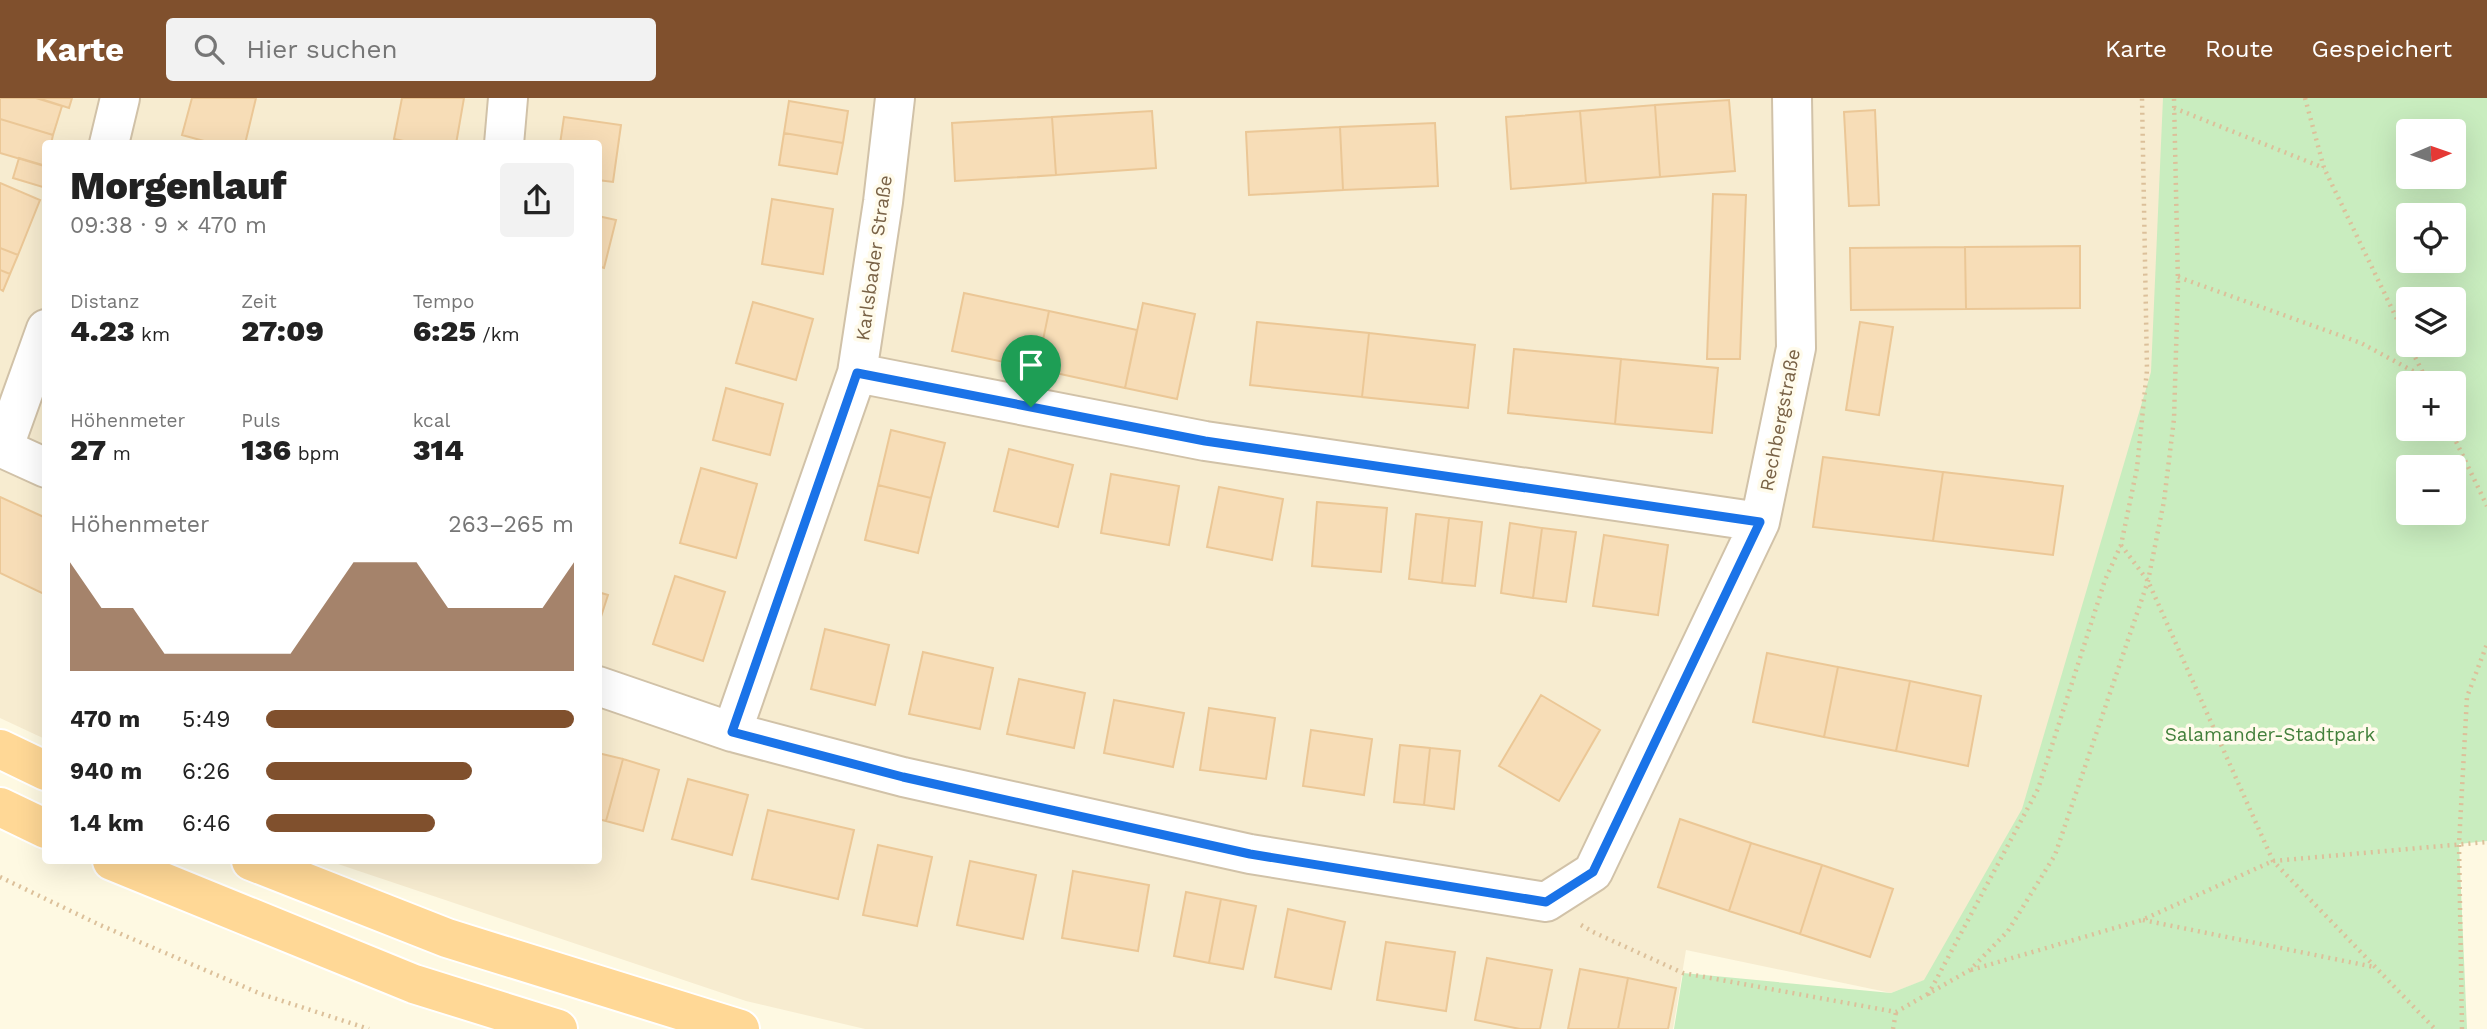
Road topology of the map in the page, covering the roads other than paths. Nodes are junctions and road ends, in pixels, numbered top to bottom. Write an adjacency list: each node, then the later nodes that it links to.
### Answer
1 (120, 98): 5 (street)
2 (508, 98): 6 (street)
3 (895, 98): 8 (street, Karlsbader Straße)
4 (1792, 98): 11 (street, Rechbergstraße)
5 (110, 140)
6 (504, 140)
7 (42, 340): 9 (street)
8 (857, 373): 11 (street); 13 (street, Karlsbader Straße)
9 (1, 448): 10 (street)
10 (42, 466)
11 (1760, 522): 13 (street, Rechbergstraße)
12 (602, 687): 13 (street)
13 (732, 732)
14 (0, 749): 15 (highway)
15 (42, 769)
16 (0, 807): 17 (highway)
17 (42, 827)
18 (119, 864): 20 (highway)
19 (259, 864): 21 (highway)
20 (558, 1029)
21 (740, 1029)

